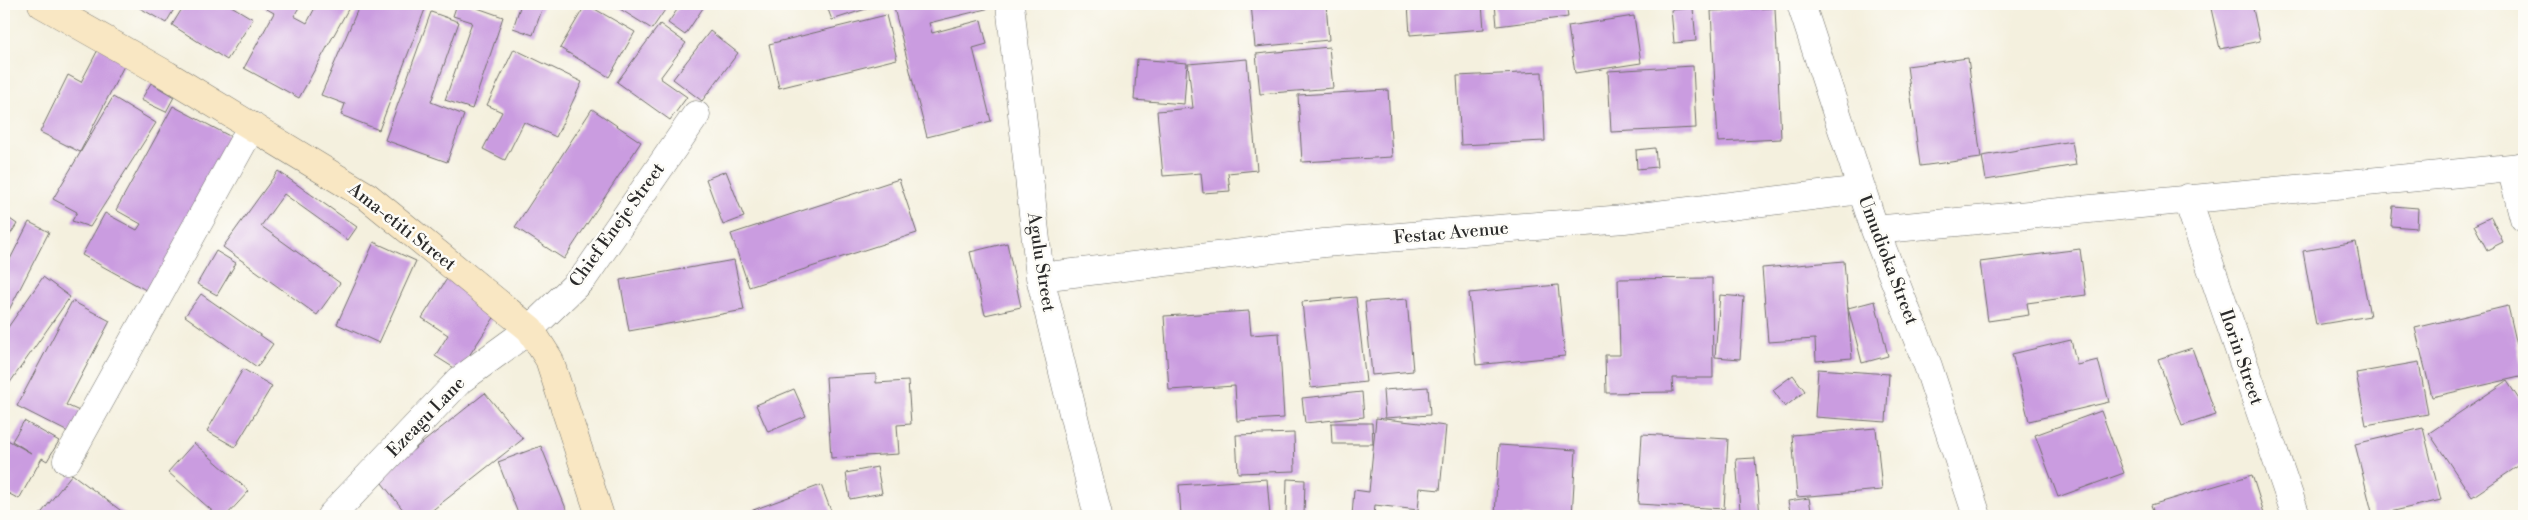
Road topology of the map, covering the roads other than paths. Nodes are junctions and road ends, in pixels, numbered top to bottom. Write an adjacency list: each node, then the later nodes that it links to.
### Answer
1 (1010, 4): 11 (street, Agulu Street)
2 (1801, 4): 7 (street, Umudioka Street)
3 (56, 7): 5 (street, Ama-etiti Street)
4 (696, 115): 12 (street, Chief Eneje Street)
5 (252, 126): 12 (street, Ama-etiti Street); 13 (street)
6 (2517, 167): 8 (street); 9 (street)
7 (1861, 190): 10 (street, Umudioka Street); 11 (street, Festac Avenue)
8 (2187, 198): 10 (street); 18 (street, Ilorin Street)
9 (2524, 218)
10 (1875, 230): 17 (street, Umudioka Street)
11 (1040, 277): 16 (street, Agulu Street)
12 (530, 329): 14 (street, Ezeagu Lane); 15 (street, Ama-etiti Street)
13 (67, 460)
14 (331, 516)
15 (600, 516)
16 (1098, 516)
17 (1977, 516)
18 (2296, 516)

